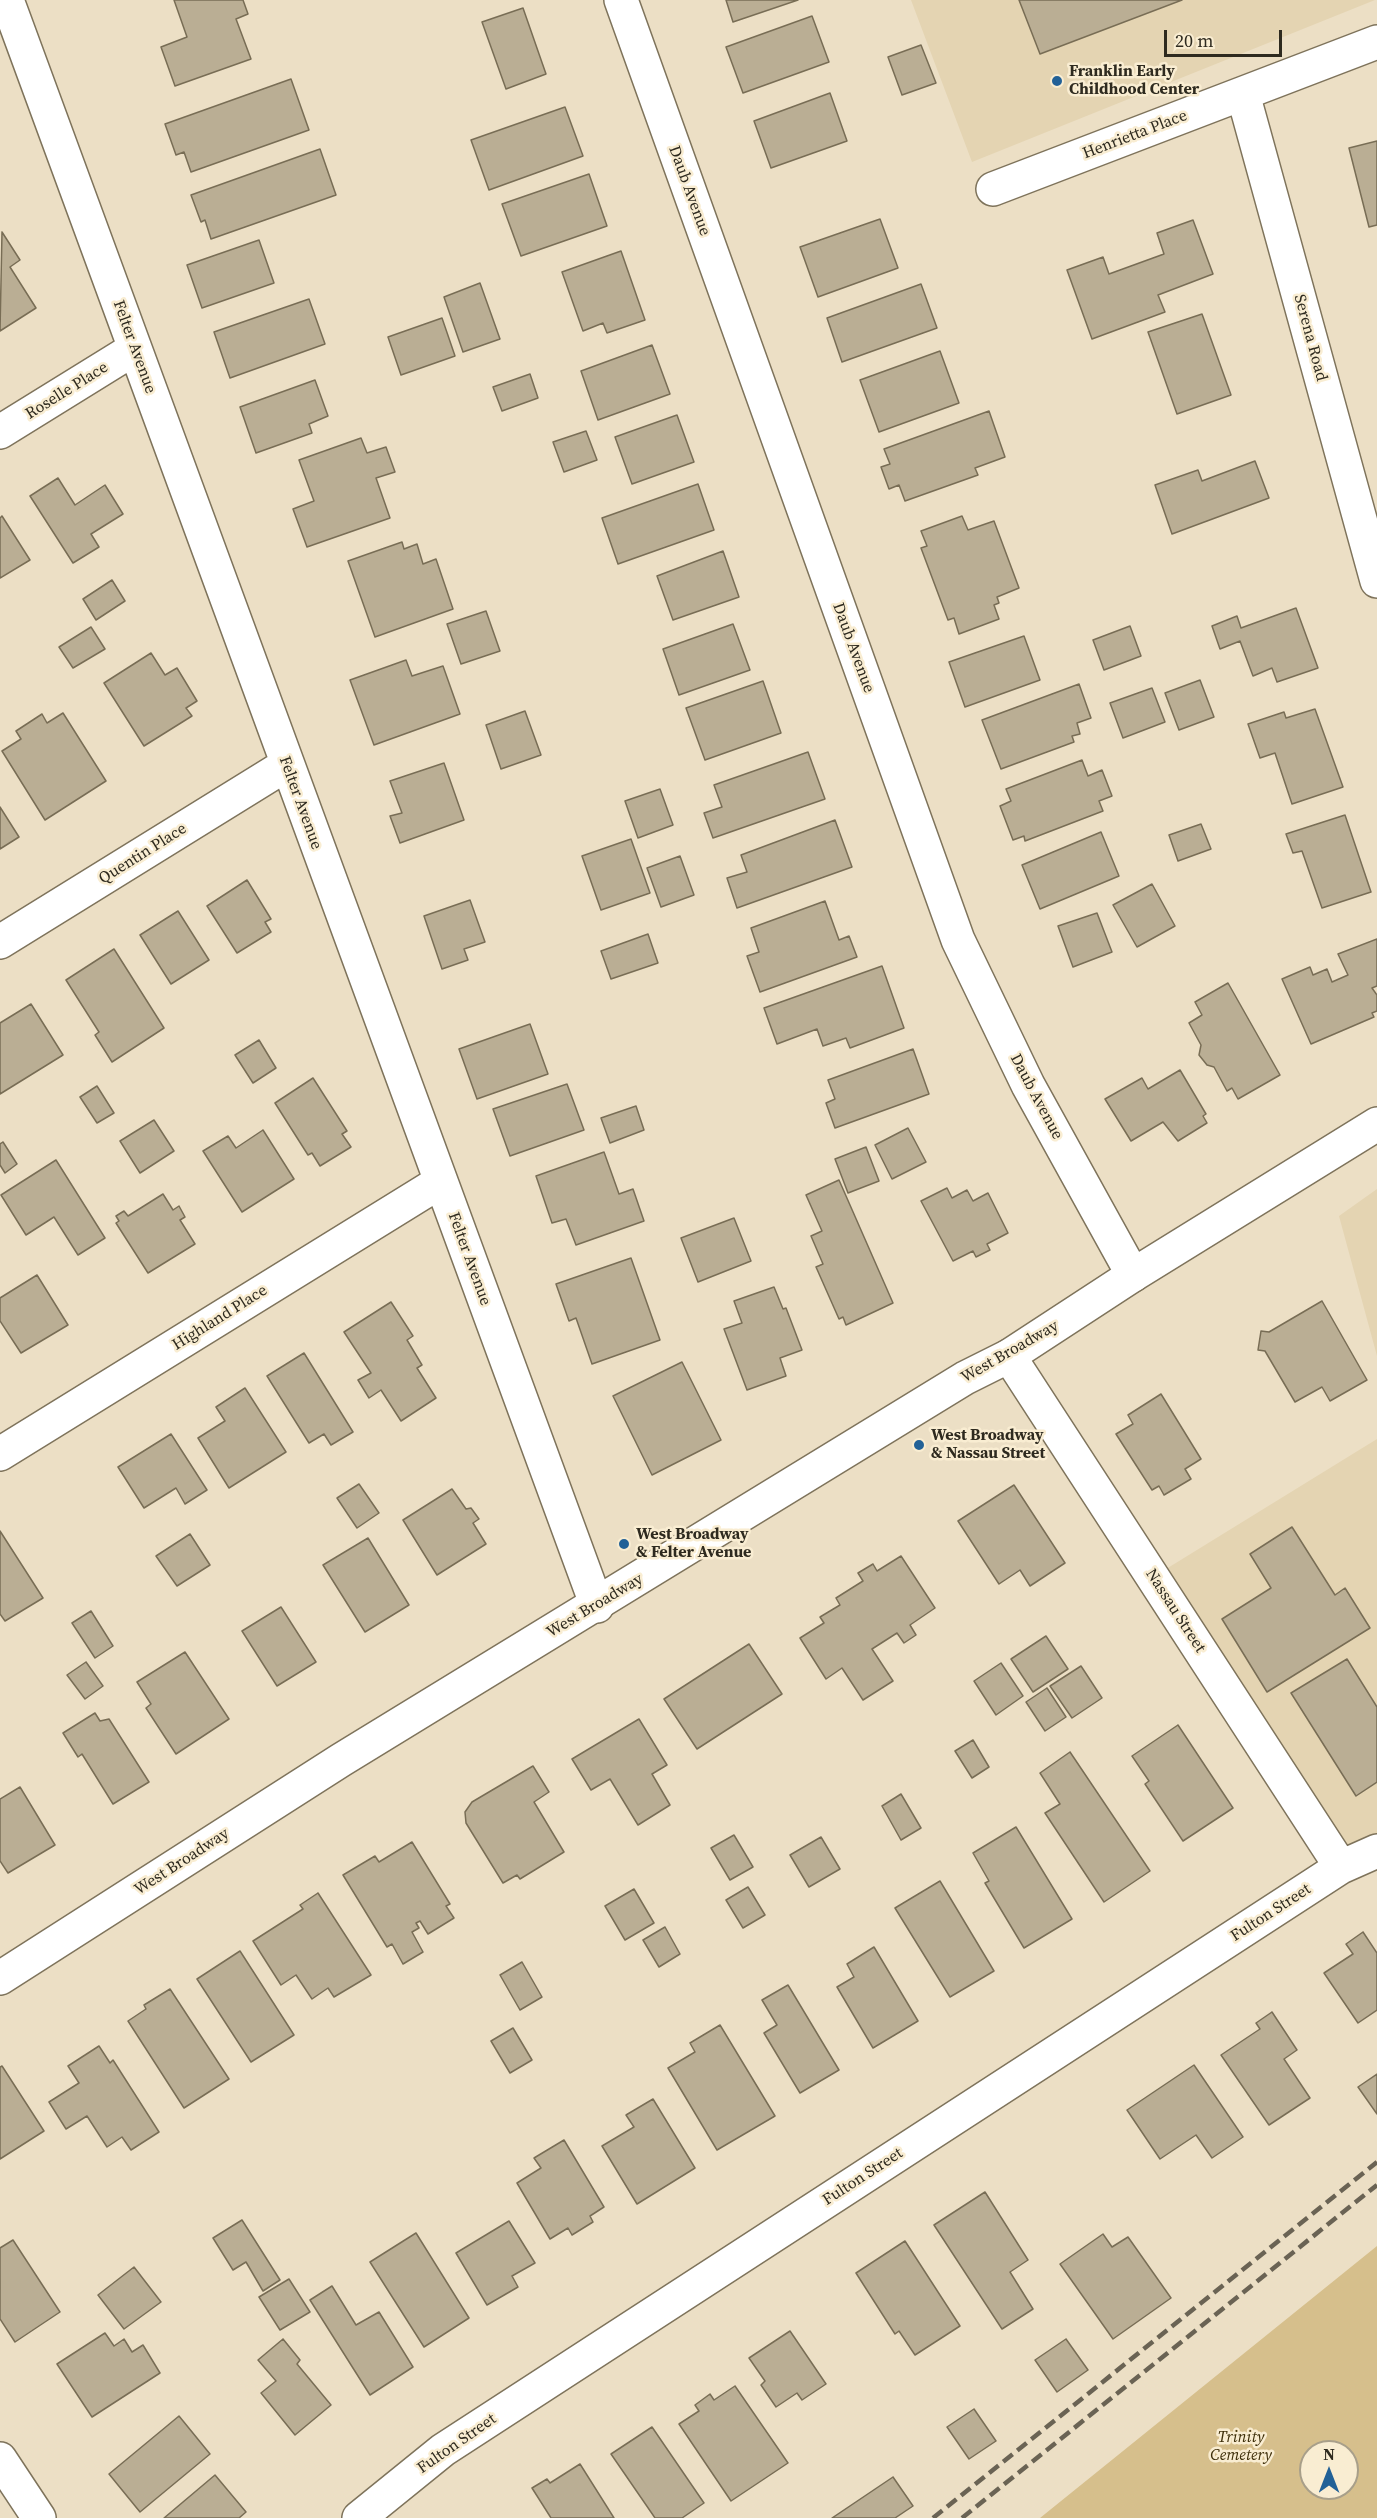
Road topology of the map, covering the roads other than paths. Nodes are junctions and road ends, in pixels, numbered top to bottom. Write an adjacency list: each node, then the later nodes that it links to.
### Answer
1 (7, 0): 6 (street, Felter Avenue)
2 (621, 0): 13 (street, Daub Avenue)
3 (1377, 42): 4 (street, Henrietta Place)
4 (1243, 94): 5 (street, Henrietta Place); 8 (street, Serena Road)
5 (993, 189)
6 (134, 349): 7 (street, Roselle Place); 9 (street, Felter Avenue)
7 (0, 432)
8 (1377, 581)
9 (286, 765): 10 (street, Quentin Place); 12 (street, Felter Avenue)
10 (0, 942)
11 (1377, 1124): 13 (street, West Broadway)
12 (440, 1182): 15 (street, Highland Place); 16 (street, Felter Avenue)
13 (1132, 1275): 14 (street, West Broadway)
14 (1009, 1356): 16 (street, West Broadway); 18 (street, Nassau Street)
15 (0, 1454)
16 (597, 1605): 19 (street, West Broadway)
17 (1377, 1851): 18 (street, Fulton Street)
18 (1341, 1867): 22 (street, Fulton Street)
19 (0, 1978)
20 (0, 2459): 21 (street)
21 (39, 2518)
22 (359, 2518)

